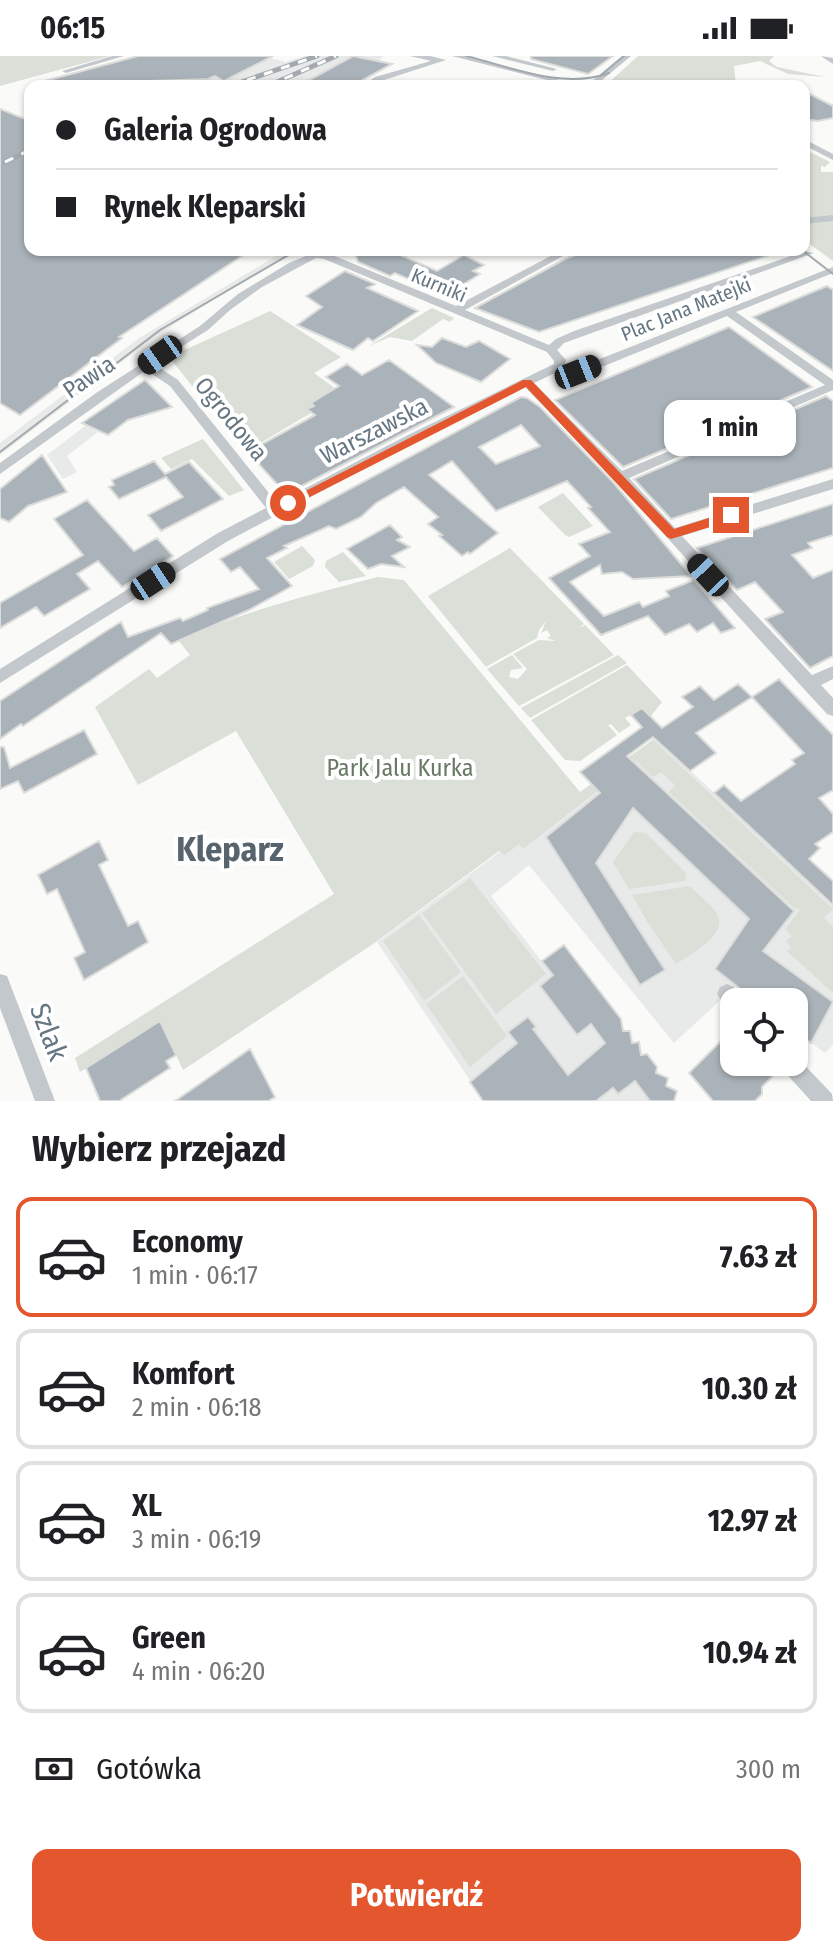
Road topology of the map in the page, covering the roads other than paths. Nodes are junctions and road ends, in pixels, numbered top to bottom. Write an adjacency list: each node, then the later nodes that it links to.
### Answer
1 (120, 56): 15 (street)
2 (430, 56): 9 (street)
3 (456, 56): 18 (street)
4 (475, 56): 19 (street)
5 (496, 56): 12 (street)
6 (627, 56): 20 (street)
7 (825, 56): 10 (street)
8 (417, 57): 9 (street); 13 (street)
9 (442, 60): 11 (street); 13 (street)
10 (833, 62)
11 (476, 66)
12 (553, 69)
13 (415, 71): 14 (street); 16 (street); 17 (street)
14 (437, 75)
15 (84, 76)
16 (376, 80)
17 (412, 80)
18 (557, 80)
19 (568, 80)
20 (599, 80)
21 (832, 143): 23 (street)
22 (810, 144): 23 (street)
23 (818, 147): 24 (street); 25 (street)
24 (810, 149)
25 (833, 157)
26 (833, 218): 27 (street)
27 (810, 220)
28 (810, 253): 33 (street)
29 (311, 256): 37 (street, Pawia)
30 (322, 256): 34 (street, Kurniki)
31 (558, 256): 34 (street)
32 (793, 256): 36 (street, Plac Jana Matejki)
33 (832, 271): 35 (street, Plac Jana Matejki)
34 (455, 311): 36 (street, Kurniki)
35 (728, 311): 38 (street, Plac Jana Matejki); 40 (street)
36 (551, 350): 38 (street)
37 (146, 365): 41 (street, Pawia); 44 (street, Ogrodowa)
38 (552, 370): 39 (street, Plac Jana Matejki)
39 (527, 382): 42 (street); 44 (street, Warszawska)
40 (832, 386): 42 (street)
41 (0, 470)
42 (620, 477): 45 (street)
43 (833, 484): 45 (street)
44 (275, 510): 47 (street, Warszawska)
45 (671, 534): 48 (street)
46 (833, 672): 48 (street)
47 (0, 677)
48 (809, 684): 49 (street)
49 (833, 709)
50 (0, 983): 52 (street, Szlak)
51 (802, 1076): 53 (street)
52 (45, 1101)
53 (825, 1101)

